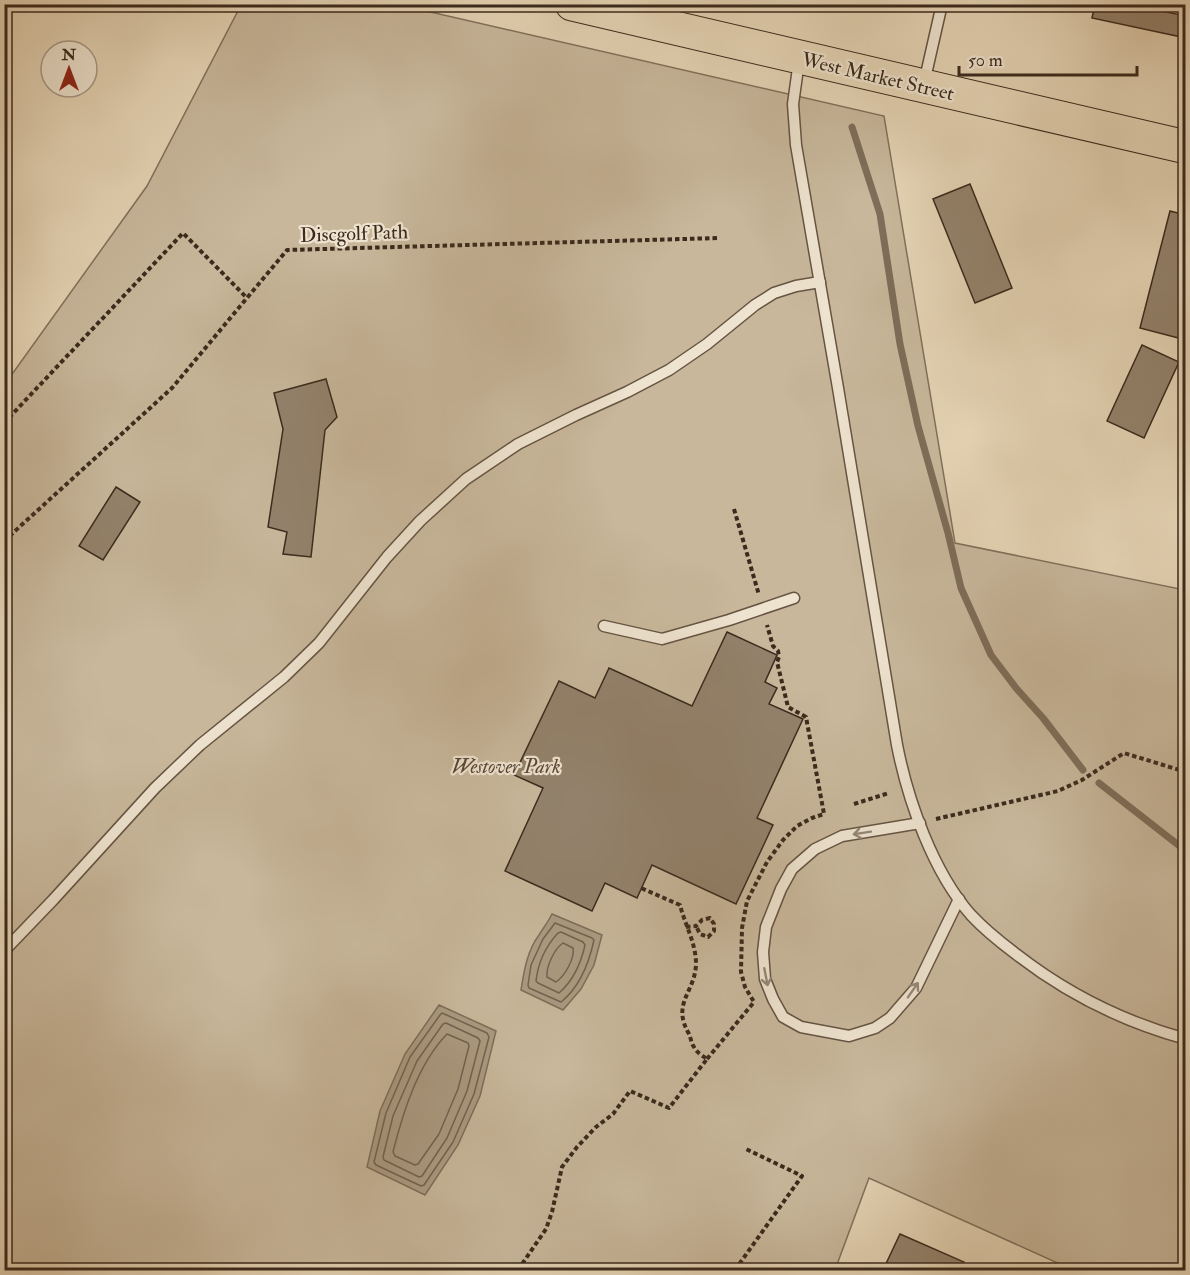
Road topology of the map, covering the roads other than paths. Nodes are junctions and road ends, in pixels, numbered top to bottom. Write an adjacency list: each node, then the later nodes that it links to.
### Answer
1 (572, 4): 3 (main road, West Market Street)
2 (942, 4): 5 (lane)
3 (667, 15): 4 (main road, West Market Street)
4 (800, 58): 5 (main road, West Market Street); 7 (lane)
5 (923, 86): 6 (main road, West Market Street)
6 (1185, 147)
7 (820, 282): 10 (lane); 12 (lane)
8 (794, 598): 9 (lane)
9 (604, 626)
10 (920, 823): 11 (lane); 11 (lane, one-way to 11)
11 (959, 899): 13 (lane)
12 (4, 951)
13 (1185, 1039)

